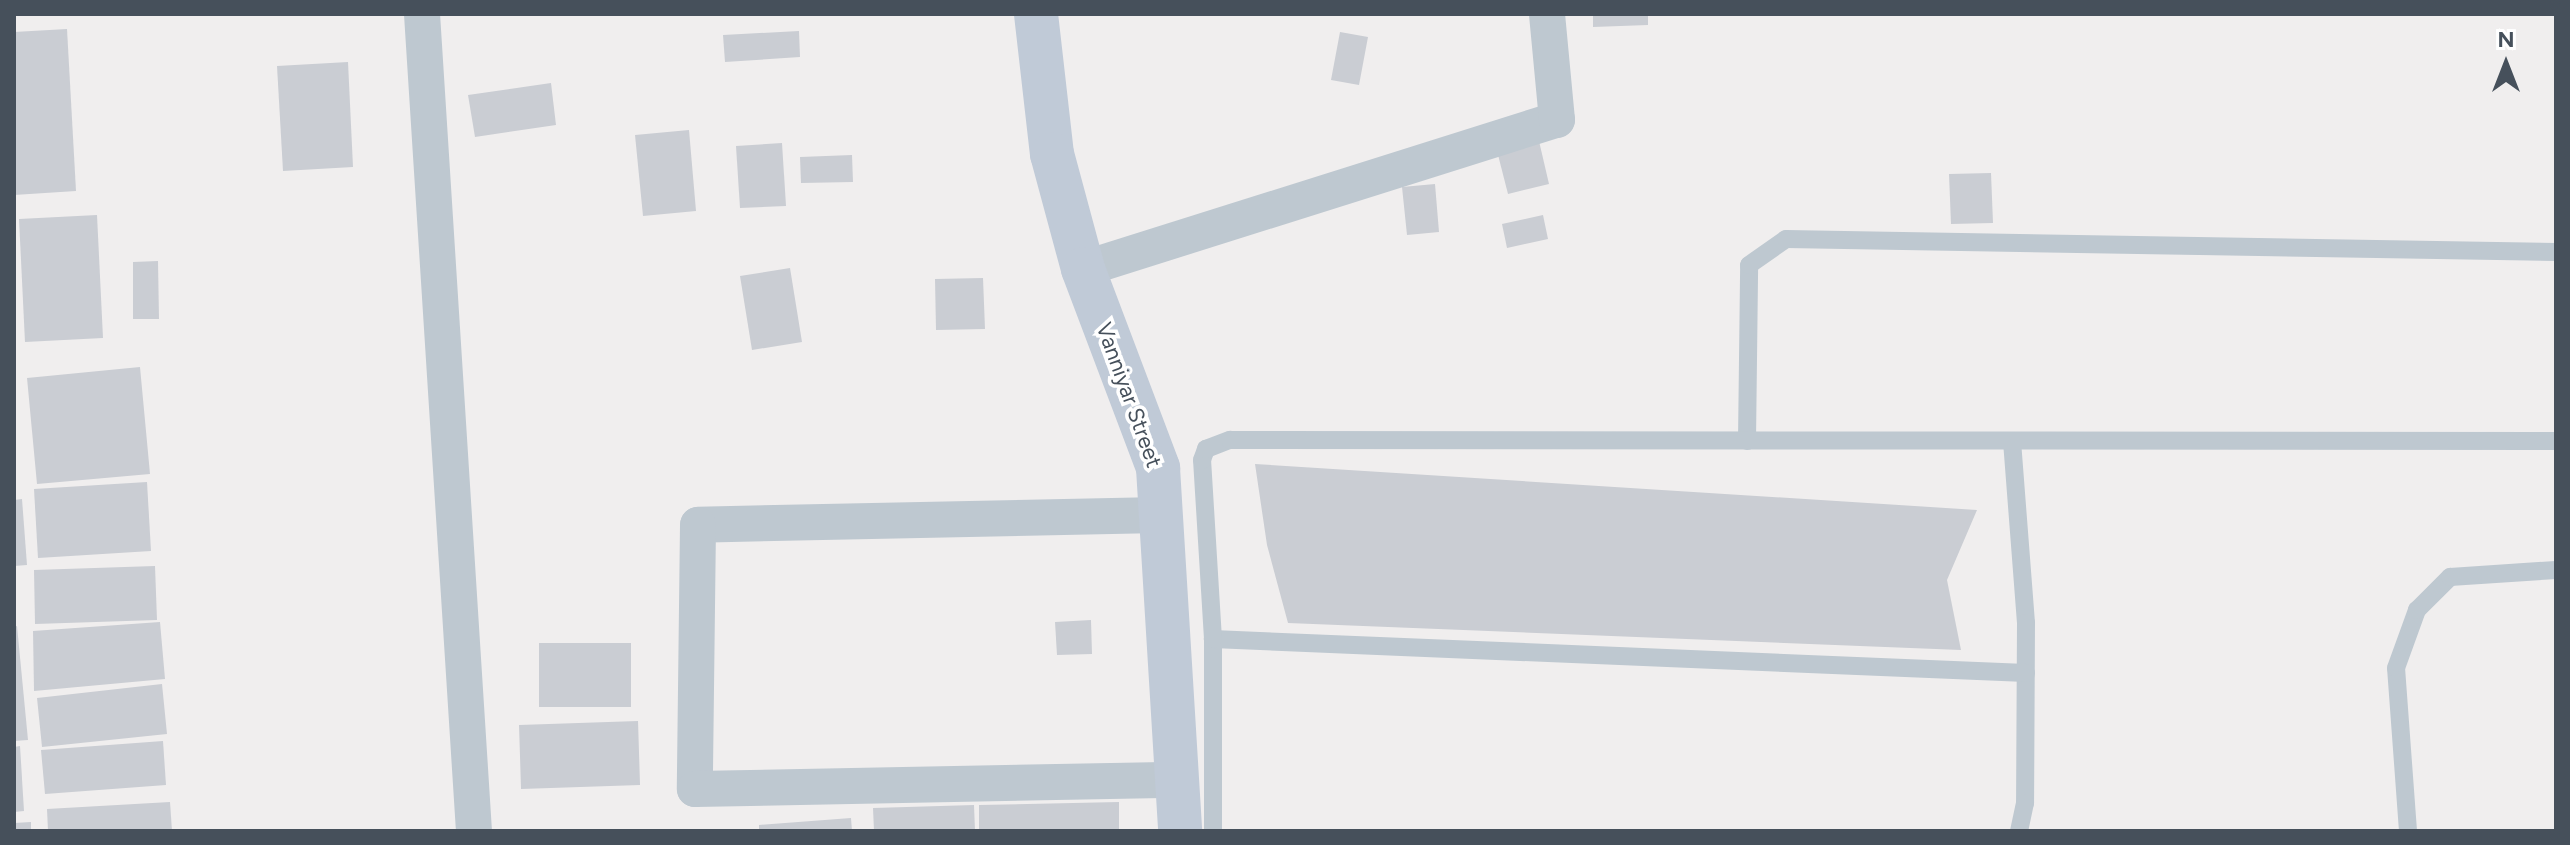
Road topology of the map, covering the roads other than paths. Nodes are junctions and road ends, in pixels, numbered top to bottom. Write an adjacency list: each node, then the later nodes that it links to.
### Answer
1 (422, 14): 14 (street)
2 (1036, 14): 5 (main road, Vanniyar Street)
3 (1547, 14): 5 (street)
4 (2556, 252): 6 (lane)
5 (1083, 269): 9 (main road, Vanniyar Street)
6 (1747, 441): 7 (lane); 11 (lane)
7 (2012, 441): 8 (lane); 12 (lane)
8 (2556, 441)
9 (1160, 515): 13 (main road, Vanniyar Street); 13 (street)
10 (2556, 570): 18 (lane)
11 (1213, 639): 12 (lane); 16 (lane)
12 (2026, 673): 17 (lane)
13 (1177, 780): 15 (main road, Vanniyar Street)
14 (474, 831)
15 (1180, 831)
16 (1213, 831)
17 (2019, 831)
18 (2408, 831)

